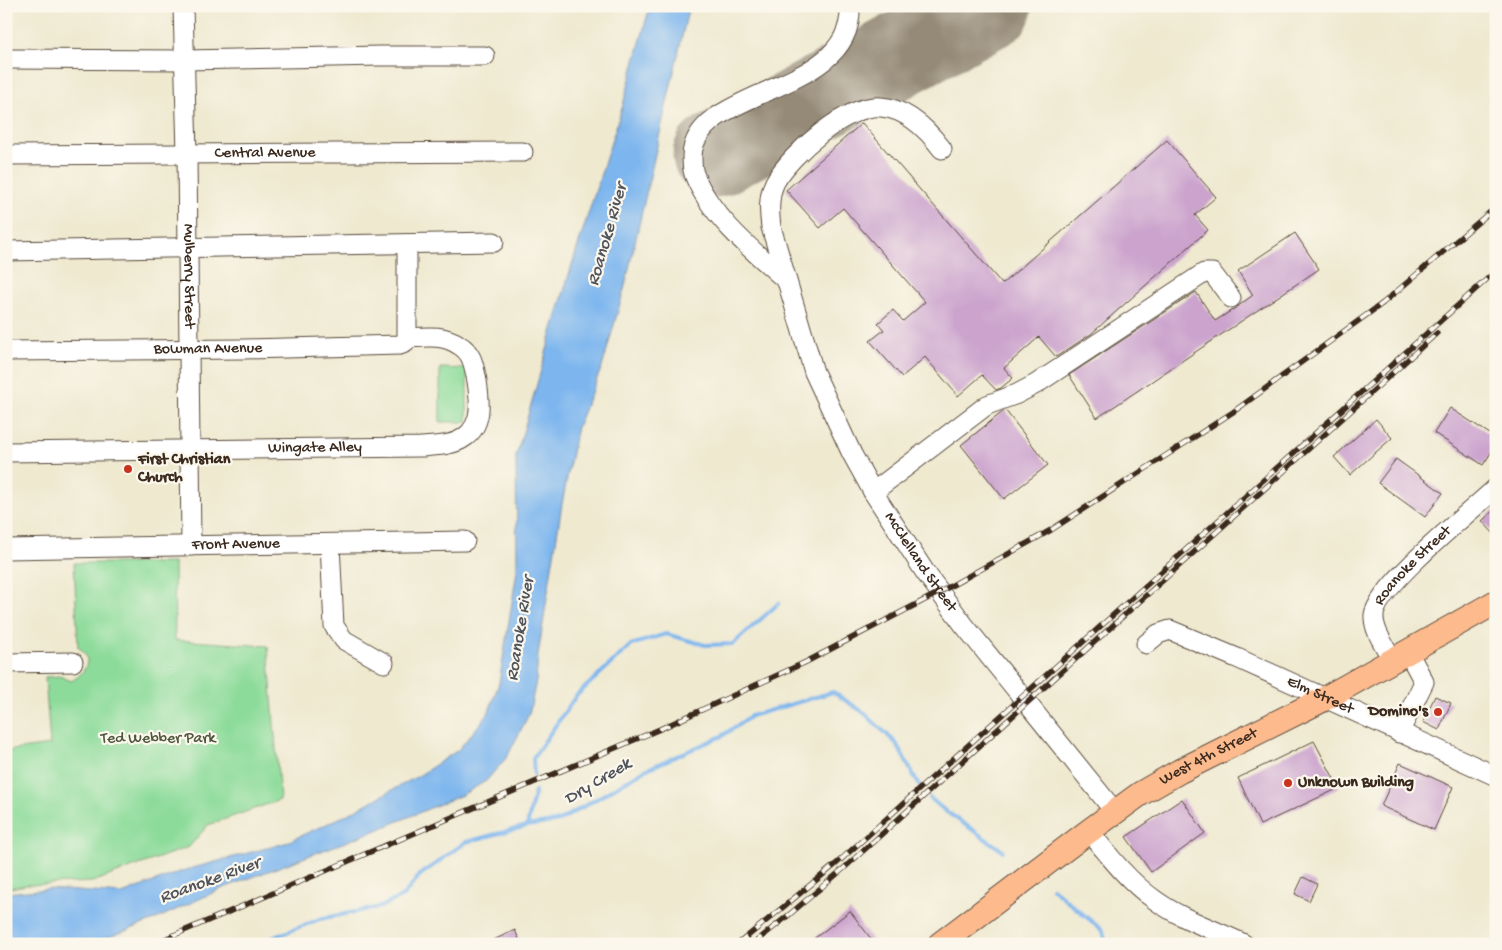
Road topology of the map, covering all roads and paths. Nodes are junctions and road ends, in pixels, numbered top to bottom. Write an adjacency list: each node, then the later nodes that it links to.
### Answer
1 (184, 6): 5 (street, Mulberry Street)
2 (850, 6): 14 (street)
3 (485, 56): 5 (street)
4 (6, 59): 5 (street)
5 (185, 60): 8 (street, Mulberry Street)
6 (942, 149): 14 (street, McClelland Street)
7 (523, 152): 8 (street, Central Avenue)
8 (187, 154): 9 (street, Central Avenue); 12 (street, Mulberry Street)
9 (6, 155)
10 (494, 242): 11 (street)
11 (407, 244): 12 (street); 16 (street)
12 (188, 249): 13 (street); 17 (street, Mulberry Street)
13 (6, 251)
14 (786, 280): 22 (street, McClelland Street)
15 (1231, 298): 22 (street)
16 (407, 338): 17 (street, Bowman Avenue); 19 (street, Wingate Alley)
17 (189, 350): 18 (street, Bowman Avenue); 19 (street, Mulberry Street)
18 (6, 351)
19 (190, 450): 20 (street, Wingate Alley); 25 (street, Mulberry Street)
20 (6, 452)
21 (1496, 488): 29 (street, Roanoke Street)
22 (873, 492): 36 (street, McClelland Street)
23 (465, 541): 24 (street, Front Avenue)
24 (330, 544): 25 (street, Front Avenue); 32 (street)
25 (190, 546): 26 (street, Front Avenue)
26 (6, 549)
27 (1496, 602): 29 (main road, West 4th Street)
28 (1146, 644): 33 (street, Elm Street)
29 (1401, 656): 33 (main road, West 4th Street); 34 (street, Roanoke Street)
30 (74, 662): 31 (street)
31 (6, 663)
32 (384, 663)
33 (1324, 699): 34 (street, Elm Street); 36 (main road, West 4th Street)
34 (1399, 732): 35 (street, Elm Street)
35 (1496, 776)
36 (1115, 812): 37 (main road, West 4th Street)
37 (1088, 830): 38 (main road, West 4th Street); 39 (street)
38 (940, 944)
39 (1244, 944)

